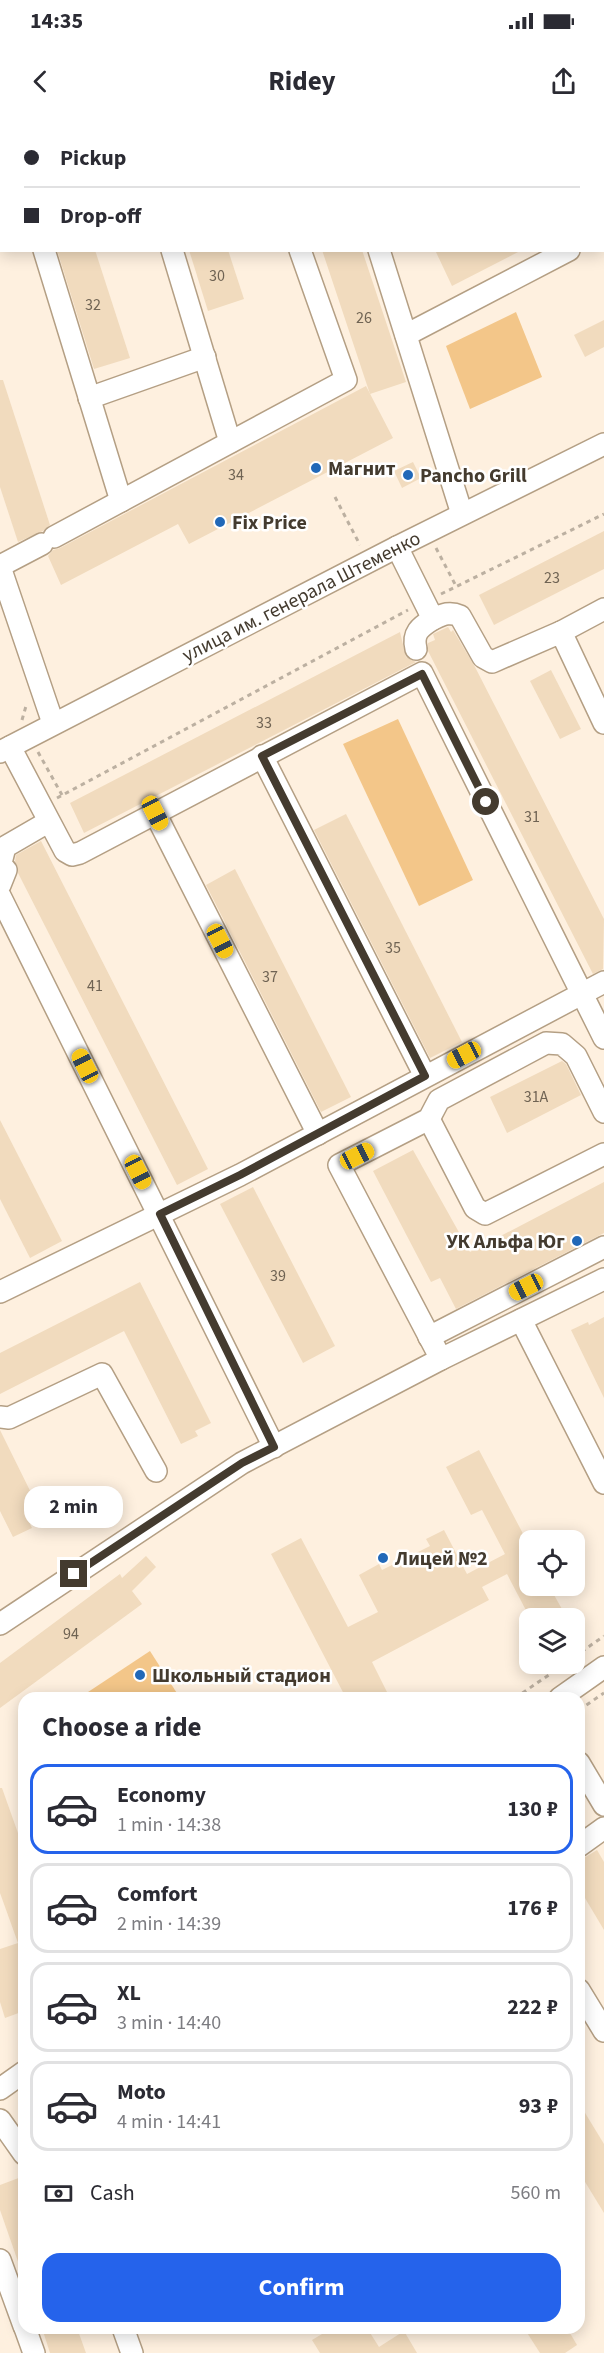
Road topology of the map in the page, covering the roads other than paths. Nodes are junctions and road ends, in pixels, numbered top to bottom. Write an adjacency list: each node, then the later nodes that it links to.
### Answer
1 (45, 252): 8 (street)
2 (173, 252): 7 (street)
3 (301, 252): 9 (street)
4 (380, 252): 6 (street)
5 (564, 252): 6 (street)
6 (406, 335): 12 (street)
7 (205, 357): 8 (street); 9 (street)
8 (89, 398): 11 (street)
9 (230, 442): 11 (street)
10 (604, 444): 12 (street, улица им. генерала Штеменко)
11 (121, 501): 14 (street)
12 (462, 514): 13 (street, улица им. генерала Штеменко)
13 (397, 547): 16 (street); 19 (street, улица им. генерала Штеменко)
14 (0, 567): 19 (street)
15 (604, 609): 17 (street)
16 (428, 610): 17 (street); 18 (street)
17 (561, 632): 20 (street)
18 (419, 661): 22 (street); 28 (street)
19 (53, 723): 21 (street, улица им. генерала Штеменко)
20 (604, 723)
21 (5, 749): 24 (street)
22 (262, 756): 23 (street); 30 (street)
23 (155, 813): 24 (street); 33 (street)
24 (45, 815): 25 (street)
25 (3, 871)
26 (0, 896): 35 (street)
27 (604, 982): 28 (street)
28 (581, 994): 29 (street); 30 (street)
29 (604, 1038)
30 (425, 1076): 33 (street)
31 (604, 1112): 32 (street)
32 (429, 1119): 34 (street); 40 (street)
33 (318, 1134): 35 (street)
34 (604, 1154)
35 (160, 1214): 38 (street); 43 (street)
36 (604, 1247): 40 (street)
37 (604, 1279): 39 (street)
38 (1, 1289)
39 (521, 1320): 41 (street); 45 (street)
40 (429, 1337): 41 (street)
41 (441, 1359): 43 (street)
42 (0, 1418): 44 (street)
43 (274, 1447): 46 (street)
44 (156, 1471)
45 (604, 1484)
46 (0, 1624)
47 (604, 1667): 48 (street)
48 (569, 1692)
49 (585, 1771): 50 (street)
50 (601, 1794)
51 (604, 1828): 52 (street)
52 (585, 1842)
53 (585, 2000): 54 (street)
54 (604, 2031)
55 (18, 2076): 56 (street)
56 (0, 2089)
57 (0, 2120): 58 (street)
58 (18, 2146)
59 (0, 2260): 60 (street)
60 (18, 2310)
61 (27, 2334): 63 (street)
62 (125, 2334): 64 (street)
63 (34, 2353)
64 (132, 2353)

